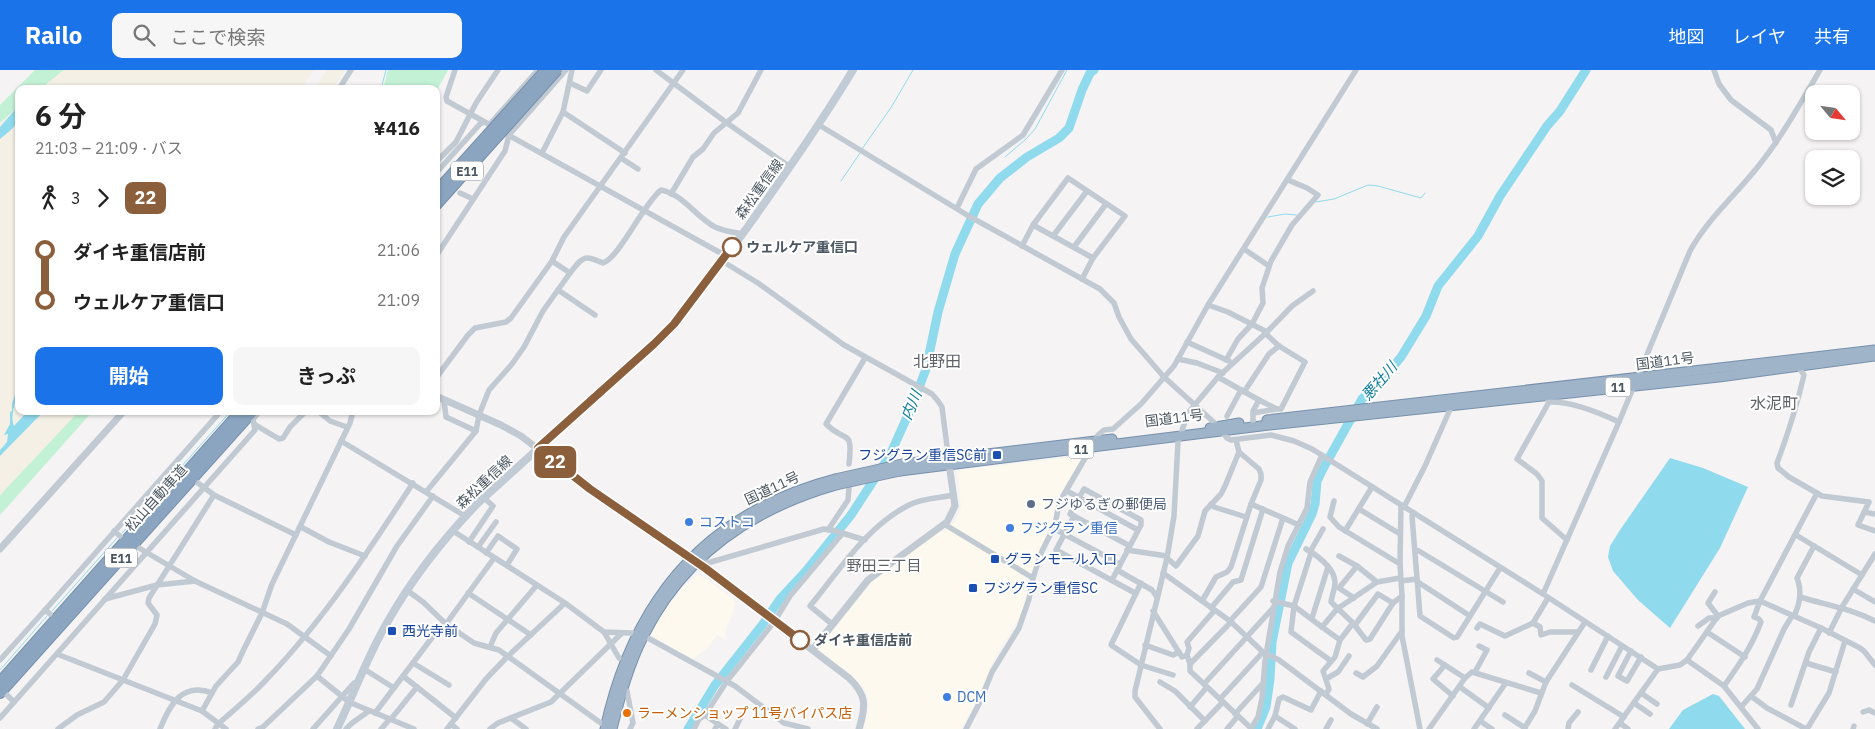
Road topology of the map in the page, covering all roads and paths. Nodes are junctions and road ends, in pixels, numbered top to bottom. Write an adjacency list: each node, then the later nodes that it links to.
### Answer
1 (351, 70): 20 (street)
2 (455, 70): 22 (street)
3 (498, 70): 22 (street)
4 (538, 70): 25 (street)
5 (546, 70): 25 (highway, E11, bridge)
6 (557, 70): 25 (highway, E11, bridge)
7 (566, 70): 26 (street)
8 (572, 70): 18 (street)
9 (601, 70): 18 (street)
10 (656, 70): 19 (street)
11 (683, 70): 19 (street)
12 (761, 70): 23 (street)
13 (853, 70): 24 (main road, 森松重信線)
14 (1062, 70): 43 (street)
15 (1356, 70): 34 (street)
16 (1714, 70): 27 (street)
17 (1820, 70): 27 (street)
18 (570, 83): 21 (street)
19 (673, 83): 23 (street); 29 (street)
20 (341, 85)
21 (563, 112): 28 (street); 29 (street)
22 (470, 114): 25 (street); 30 (street)
23 (727, 123): 31 (street); 39 (street)
24 (819, 125): 31 (main road, 森松重信線); 43 (street)
25 (490, 129): 26 (street); 33 (street); 36 (highway, E11); 40 (highway, E11)
26 (509, 135): 28 (street); 41 (street)
27 (1776, 143): 76 (street)
28 (542, 153): 35 (street)
29 (623, 156): 32 (street); 35 (street)
30 (440, 158)
31 (790, 167): 46 (main road, 森松重信線)
32 (638, 168)
33 (440, 169)
34 (1288, 180): 50 (street); 55 (street)
35 (601, 186): 44 (street); 54 (street)
36 (440, 187)
37 (1087, 191): 42 (street); 45 (street); 47 (street)
38 (460, 193): 41 (street)
39 (671, 194): 44 (street); 46 (street)
40 (440, 199)
41 (473, 199): 51 (street)
42 (1106, 204): 49 (street); 53 (street)
43 (957, 208): 48 (street)
44 (644, 210): 52 (street); 56 (street)
45 (1033, 225): 47 (street); 48 (street)
46 (742, 234): 52 (main road, 森松重信線)
47 (1053, 236): 49 (street)
48 (1022, 246): 57 (street)
49 (1074, 248): 53 (street)
50 (1244, 249): 55 (street); 60 (street)
51 (440, 250)
52 (724, 258): 68 (street); 104 (main road, 森松重信線)
53 (1093, 258): 57 (street)
54 (552, 261): 56 (street); 73 (street)
55 (1269, 266): 62 (street)
56 (570, 273): 58 (street)
57 (1082, 279): 75 (street)
58 (558, 290): 61 (street); 92 (street)
59 (1313, 291): 63 (street)
60 (1208, 304): 62 (street); 64 (street)
61 (595, 315)
62 (1252, 324): 63 (street); 70 (street)
63 (1266, 332): 65 (street); 71 (street)
64 (1187, 342): 69 (street); 70 (street)
65 (1279, 346): 77 (street); 84 (street)
66 (1875, 350): 72 (highway, 国道11号 / 11)
67 (1875, 356): 72 (highway, 国道11号 / 11)
68 (865, 358): 107 (street); 109 (street)
69 (1178, 359): 74 (street); 75 (street)
70 (1226, 360): 71 (street)
71 (1233, 363): 74 (street)
72 (1795, 363): 76 (highway, 国道11号 / 11); 118 (street)
73 (440, 373)
74 (1220, 375): 77 (street); 83 (street)
75 (1164, 377): 83 (street); 103 (street)
76 (1636, 382): 78 (highway, 国道11号 / 11); 96 (street)
77 (1243, 391): 81 (street); 93 (street)
78 (1546, 395): 82 (highway, 国道11号 / 11); 96 (street); 156 (street)
79 (440, 398): 80 (street)
80 (444, 400): 92 (street); 99 (street)
81 (1259, 400): 84 (street); 94 (street)
82 (1453, 402): 85 (highway, 国道11号 / 11); 127 (street)
83 (1194, 404): 98 (street); 100 (street)
84 (1277, 410): 94 (street)
85 (1349, 414): 94 (highway, 国道11号 / 11); 98 (highway, 国道11号 / 11)
86 (120, 415): 162 (street)
87 (217, 415): 108 (street)
88 (256, 415): 95 (street)
89 (302, 415): 95 (street)
90 (323, 415): 97 (street)
91 (352, 415): 97 (street)
92 (479, 415): 99 (street); 104 (street)
93 (1226, 416)
94 (1253, 417): 98 (highway, 国道11号 / 11)
95 (244, 419): 113 (street); 294 (highway, 松山自動車道 / E11); 312 (highway, 松山自動車道 / E11)
96 (1619, 422): 156 (street)
97 (347, 428): 102 (street)
98 (1220, 429): 100 (highway, 国道11号 / 11); 101 (street)
99 (476, 432): 117 (street)
100 (1182, 434): 103 (highway, 国道11号 / 11); 170 (street)
101 (1236, 440): 105 (street); 106 (street)
102 (341, 441): 112 (street); 140 (street)
103 (1093, 444): 107 (highway, 国道11号 / 11); 116 (street)
104 (538, 448): 122 (main road, 森松重信線); 172 (street)
105 (1239, 452): 125 (street); 126 (street)
106 (1327, 458): 114 (street); 139 (street)
107 (949, 460): 120 (street); 172 (highway, 国道11号 / 11, bridge)
108 (176, 462): 110 (street); 148 (street)
109 (849, 464)
110 (182, 468)
111 (198, 483): 113 (street)
112 (413, 483): 117 (street); 168 (street)
113 (204, 487): 119 (street); 165 (street)
114 (1372, 487): 127 (street); 129 (street)
115 (850, 488): 143 (street)
116 (1067, 491): 123 (street); 141 (street)
117 (426, 492): 121 (street)
118 (1817, 493): 130 (street); 153 (street)
119 (214, 495): 152 (street); 176 (street)
120 (954, 495): 138 (street); 155 (street)
121 (433, 496): 133 (street); 263 (street)
122 (484, 498): 133 (main road, 森松重信線); 157 (street)
123 (1079, 498): 134 (street); 144 (street); 144 (street)
124 (1334, 501): 146 (street)
125 (1212, 504): 135 (street); 170 (street)
126 (1251, 504): 128 (street); 135 (street)
127 (1403, 506): 131 (street); 151 (street)
128 (1263, 509): 136 (street); 216 (street)
129 (1359, 509): 146 (street); 151 (street)
130 (1864, 512): 132 (street); 147 (street)
131 (1414, 513): 163 (street); 180 (street)
132 (1875, 514)
133 (465, 516): 145 (main road, 森松重信線)
134 (1074, 516): 150 (street); 161 (street)
135 (1246, 517): 206 (street)
136 (1283, 518): 139 (street); 229 (street)
137 (496, 522): 160 (street)
138 (944, 524): 185 (street); 233 (street)
139 (1299, 524): 208 (street)
140 (301, 527): 152 (street); 168 (street)
141 (1053, 528): 150 (street); 185 (street)
142 (1322, 529): 164 (street)
143 (830, 530): 149 (street); 172 (street)
144 (1138, 530): 161 (street)
145 (452, 531): 157 (street); 195 (main road, 森松重信線)
146 (1345, 531): 174 (street)
147 (1875, 531)
148 (114, 532): 154 (street); 218 (street)
149 (841, 534): 155 (street); 227 (street)
150 (1064, 534): 173 (street); 186 (street)
151 (1400, 534): 174 (street)
152 (296, 535): 220 (street)
153 (1796, 535): 158 (street); 207 (street)
154 (121, 537)
155 (865, 540): 233 (street)
156 (1567, 540): 201 (street)
157 (469, 542): 160 (street)
158 (1814, 546): 184 (street); 204 (street)
159 (138, 548): 165 (street)
160 (478, 548): 166 (street)
161 (1128, 548): 170 (street); 173 (street)
162 (0, 549)
163 (1415, 550): 188 (street); 196 (street)
164 (1309, 551): 179 (street); 213 (street)
165 (146, 552): 176 (street); 205 (street)
166 (486, 553): 171 (street); 175 (street)
167 (1875, 554): 178 (street)
168 (365, 556): 248 (street)
169 (1339, 556): 177 (street)
170 (1167, 557): 183 (street)
171 (494, 558): 175 (street); 198 (street)
172 (694, 561): 227 (street); 246 (highway, 国道11号 / 11)
173 (1120, 564): 181 (street)
174 (1400, 564): 187 (street)
175 (506, 565): 193 (street)
176 (169, 566): 189 (street); 192 (street)
177 (1357, 566): 190 (street); 203 (street)
178 (1867, 566): 182 (street); 184 (street)
179 (1328, 567): 217 (street); 225 (street)
180 (1500, 568): 196 (street); 201 (street)
181 (1117, 570): 186 (street); 191 (street)
182 (1875, 571)
183 (1163, 573): 202 (street); 206 (street)
184 (1862, 574): 194 (street)
185 (1033, 578): 371 (street)
186 (1112, 580): 199 (street)
187 (1401, 580): 188 (street); 190 (street); 200 (street)
188 (1417, 580): 222 (street); 222 (street)
189 (195, 581): 192 (street); 220 (street)
190 (1376, 582): 203 (street)
191 (1141, 583): 199 (street); 202 (street)
192 (157, 585): 205 (street); 293 (street)
193 (537, 585): 211 (street); 226 (street)
194 (1853, 589): 210 (street); 214 (street)
195 (408, 591): 232 (street); 279 (main road, 森松重信線)
196 (1485, 591): 209 (street); 222 (street)
197 (1715, 592): 224 (street)
198 (468, 593): 226 (street); 232 (street)
199 (1135, 593): 276 (street)
200 (1402, 596): 212 (street); 239 (street)
201 (1545, 596): 230 (street); 231 (street)
202 (1157, 597): 219 (street)
203 (1354, 598): 217 (street)
204 (1800, 598): 214 (street); 223 (street)
205 (105, 599): 261 (street)
206 (1202, 601): 216 (street)
207 (1760, 601): 223 (street); 224 (street); 267 (street)
208 (1275, 602): 213 (street); 215 (street)
209 (1503, 602)
210 (1875, 602)
211 (565, 603): 240 (street); 245 (street)
212 (1393, 603): 234 (street); 234 (street)
213 (1294, 606): 225 (street); 272 (street)
214 (1842, 607): 228 (street); 244 (street)
215 (1273, 608): 249 (street); 260 (street)
216 (1212, 609): 229 (street); 262 (street)
217 (1337, 609): 234 (street); 237 (street)
218 (45, 610): 221 (street); 269 (street)
219 (1153, 611): 253 (street); 259 (street)
220 (262, 613): 248 (street); 308 (street)
221 (50, 614)
222 (1470, 616)
223 (1793, 616): 238 (street); 316 (street)
224 (1718, 617): 236 (street); 242 (street)
225 (1312, 618): 237 (street)
226 (507, 621): 245 (street); 256 (street)
227 (773, 621): 257 (street); 291 (street)
228 (1875, 621)
229 (1230, 622): 249 (street); 275 (street)
230 (1585, 622): 241 (street); 247 (street)
231 (1533, 623): 235 (street); 241 (street)
232 (446, 624): 256 (street); 273 (street)
233 (832, 624): 257 (street)
234 (1354, 624): 250 (street)
235 (1480, 624)
236 (1698, 626)
237 (1322, 627): 250 (street)
238 (1821, 628): 244 (street); 274 (street)
239 (1402, 631): 284 (street); 380 (street)
240 (604, 632): 243 (street); 252 (street)
241 (1578, 632): 298 (street)
242 (1707, 632): 267 (street); 271 (street)
243 (622, 633): 246 (street); 252 (street)
244 (1829, 633): 251 (street)
245 (531, 635): 265 (street)
246 (640, 635): 291 (street); 307 (highway, 国道11号 / 11); 353 (highway, 国道11号 / 11)
247 (1608, 636): 255 (street); 281 (street)
248 (304, 637): 263 (street); 351 (street)
249 (1247, 638): 260 (street); 302 (street)
250 (1340, 640): 272 (street)
251 (1845, 641): 278 (street); 283 (street)
252 (610, 645): 268 (street); 313 (street)
253 (1145, 645): 259 (street); 276 (street)
254 (1479, 646): 282 (street)
255 (1622, 646): 258 (street); 289 (street)
256 (490, 647): 265 (street)
257 (813, 649): 370 (street)
258 (1631, 651): 266 (street); 266 (street)
259 (1179, 652): 262 (street)
260 (1266, 653): 297 (street); 309 (street); 318 (street)
261 (57, 654): 293 (street); 319 (street)
262 (1187, 655): 275 (street)
263 (331, 656): 287 (street)
264 (1349, 656): 292 (street)
265 (507, 657): 313 (street); 341 (street)
266 (1641, 657): 280 (street)
267 (1745, 657): 303 (street)
268 (619, 658)
269 (0, 660)
270 (1437, 660): 277 (street)
271 (1688, 660): 280 (street); 303 (street)
272 (1331, 661): 292 (street)
273 (413, 663): 288 (street); 300 (street)
274 (1806, 663): 283 (street); 323 (street)
275 (1190, 664): 302 (street)
276 (1141, 665): 286 (street); 372 (street)
277 (1445, 665): 290 (street); 315 (street)
278 (1875, 666)
279 (364, 669): 295 (main road, 森松重信線); 306 (street)
280 (1658, 669): 311 (street)
281 (1591, 670)
282 (1474, 672): 290 (street); 299 (street)
283 (1836, 672): 389 (street)
284 (1356, 673)
285 (1530, 673): 298 (street)
286 (1173, 675)
287 (317, 676): 314 (street); 352 (street)
288 (403, 676): 304 (street); 306 (street)
289 (1606, 677)
290 (1465, 678): 305 (street)
291 (723, 679): 334 (street); 369 (street)
292 (1326, 679): 309 (street)
293 (123, 680): 317 (street); 354 (street)
294 (0, 682)
295 (359, 682): 314 (street); 320 (main road, 森松重信線)
296 (1160, 682): 324 (street)
297 (1264, 682): 336 (street); 375 (street)
298 (1546, 682): 310 (street)
299 (1506, 684): 310 (street); 327 (street)
300 (449, 685)
301 (1572, 685): 339 (street)
302 (1206, 686): 318 (street); 324 (street)
303 (1724, 686): 325 (street)
304 (417, 687): 341 (street); 343 (street)
305 (1460, 687): 315 (street); 327 (street)
306 (394, 688): 329 (street)
307 (623, 690): 353 (highway, 国道11号 / 11); 365 (street)
308 (212, 693): 317 (street); 328 (street)
309 (1323, 693): 338 (street); 348 (street)
310 (1541, 693): 384 (street)
311 (1641, 693): 321 (street); 322 (street)
312 (4, 694): 319 (street)
313 (559, 694): 342 (street); 353 (street)
314 (342, 696): 320 (street); 357 (street)
315 (1453, 696): 381 (street)
316 (1751, 696): 325 (street); 389 (street)
317 (176, 701): 328 (street); 355 (street)
318 (1221, 701): 336 (street); 345 (street)
319 (14, 702): 340 (street)
320 (350, 702): 329 (street); 358 (main road, 森松重信線)
321 (1634, 703): 333 (street); 339 (street)
322 (1657, 704)
323 (1791, 705)
324 (1190, 706): 345 (street)
325 (1741, 706): 388 (street)
326 (1377, 707): 348 (street)
327 (1489, 708): 346 (street)
328 (202, 711): 351 (street)
329 (372, 712): 343 (street); 359 (street)
330 (1578, 712): 385 (street)
331 (1864, 712): 332 (street)
332 (1875, 713)
333 (1650, 714)
334 (705, 715): 350 (street); 366 (street)
335 (742, 715): 368 (street)
336 (1237, 715): 374 (street); 375 (street)
337 (1505, 715): 384 (street)
338 (1276, 716): 376 (street); 377 (street)
339 (1624, 717): 347 (street)
340 (0, 718)
341 (456, 718): 349 (street)
342 (511, 718): 363 (street); 364 (street)
343 (390, 719): 360 (street); 361 (street)
344 (1331, 720): 378 (street)
345 (1205, 721): 373 (street)
346 (1480, 721): 382 (street); 383 (street)
347 (1620, 723): 386 (street); 387 (street)
348 (1367, 724): 379 (street)
349 (449, 726): 362 (street)
350 (716, 726): 367 (street)
351 (217, 727): 356 (street)
352 (263, 728)
353 (608, 728)
354 (58, 729)
355 (160, 729)
356 (226, 729)
357 (313, 729)
358 (337, 729)
359 (346, 729)
360 (381, 729)
361 (414, 729)
362 (457, 729)
363 (490, 729)
364 (526, 729)
365 (630, 729)
366 (694, 729)
367 (726, 729)
368 (735, 729)
369 (808, 729)
370 (859, 729)
371 (966, 729)
372 (1160, 729)
373 (1197, 729)
374 (1226, 729)
375 (1252, 729)
376 (1268, 729)
377 (1295, 729)
378 (1326, 729)
379 (1377, 729)
380 (1420, 729)
381 (1429, 729)
382 (1474, 729)
383 (1492, 729)
384 (1525, 729)
385 (1568, 729)
386 (1615, 729)
387 (1628, 729)
388 (1758, 729)
389 (1806, 729)

